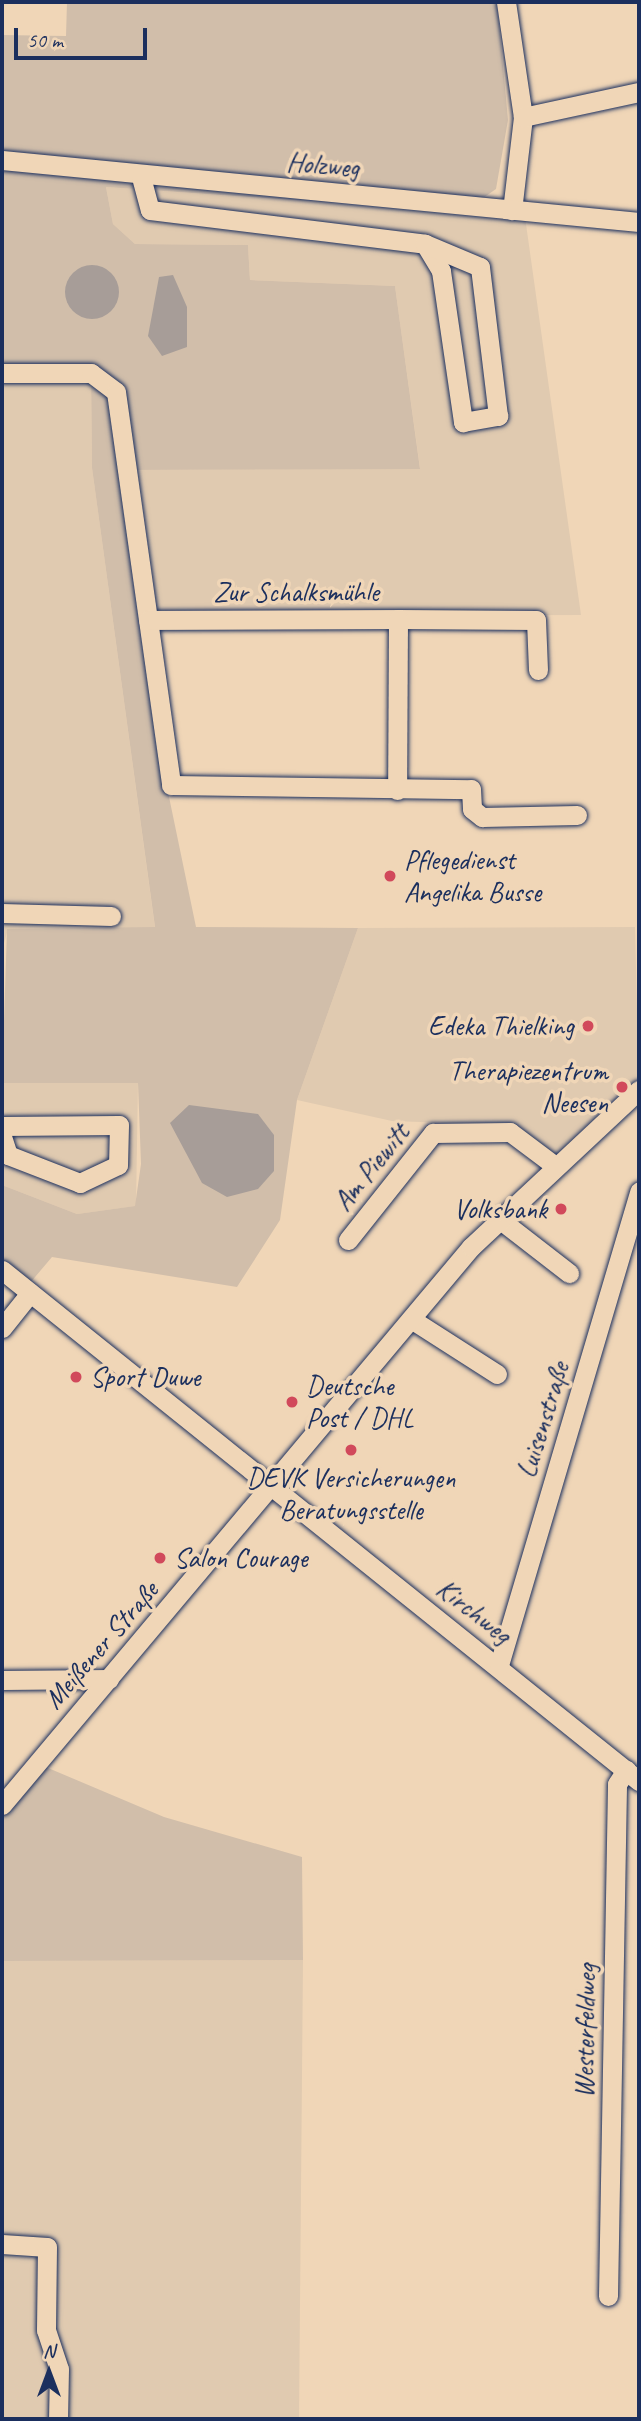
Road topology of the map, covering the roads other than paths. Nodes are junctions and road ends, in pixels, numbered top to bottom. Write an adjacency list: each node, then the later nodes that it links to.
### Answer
1 (506, 2): 3 (street)
2 (639, 92): 3 (street)
3 (523, 117): 6 (street)
4 (2, 160): 5 (street, Holzweg)
5 (141, 177): 6 (street, Holzweg); 8 (street)
6 (512, 209): 7 (street, Holzweg)
7 (639, 222)
8 (425, 244): 8 (street)
9 (2, 373): 11 (street)
10 (398, 619): 11 (street, Zur Schalksmühle); 12 (street); 13 (street, Zur Schalksmühle)
11 (148, 620): 13 (street)
12 (538, 670)
13 (397, 790): 14 (street)
14 (577, 815)
15 (2, 913): 16 (street)
16 (111, 916)
17 (639, 1090): 20 (street, Meißener Straße)
18 (2, 1126): 19 (street)
19 (2, 1137)
20 (554, 1165): 22 (street, Meißener Straße); 23 (street, Am Piewitt)
21 (639, 1191): 31 (street, Luisenstraße)
22 (498, 1218): 25 (street); 27 (street, Meißener Straße)
23 (348, 1240)
24 (2, 1270): 26 (street, Kirchweg)
25 (569, 1273)
26 (30, 1293): 28 (street); 30 (street, Kirchweg)
27 (411, 1319): 29 (street); 30 (street, Meißener Straße)
28 (2, 1328)
29 (497, 1374)
30 (272, 1488): 31 (street, Kirchweg); 32 (street, Meißener Straße)
31 (499, 1665): 34 (street, Kirchweg)
32 (109, 1679): 33 (street); 35 (street, Meißener Straße)
33 (2, 1680)
34 (632, 1775): 37 (street, Westerfeldweg)
35 (2, 1805)
36 (2, 2244): 38 (street)
37 (608, 2296)
38 (58, 2419)

